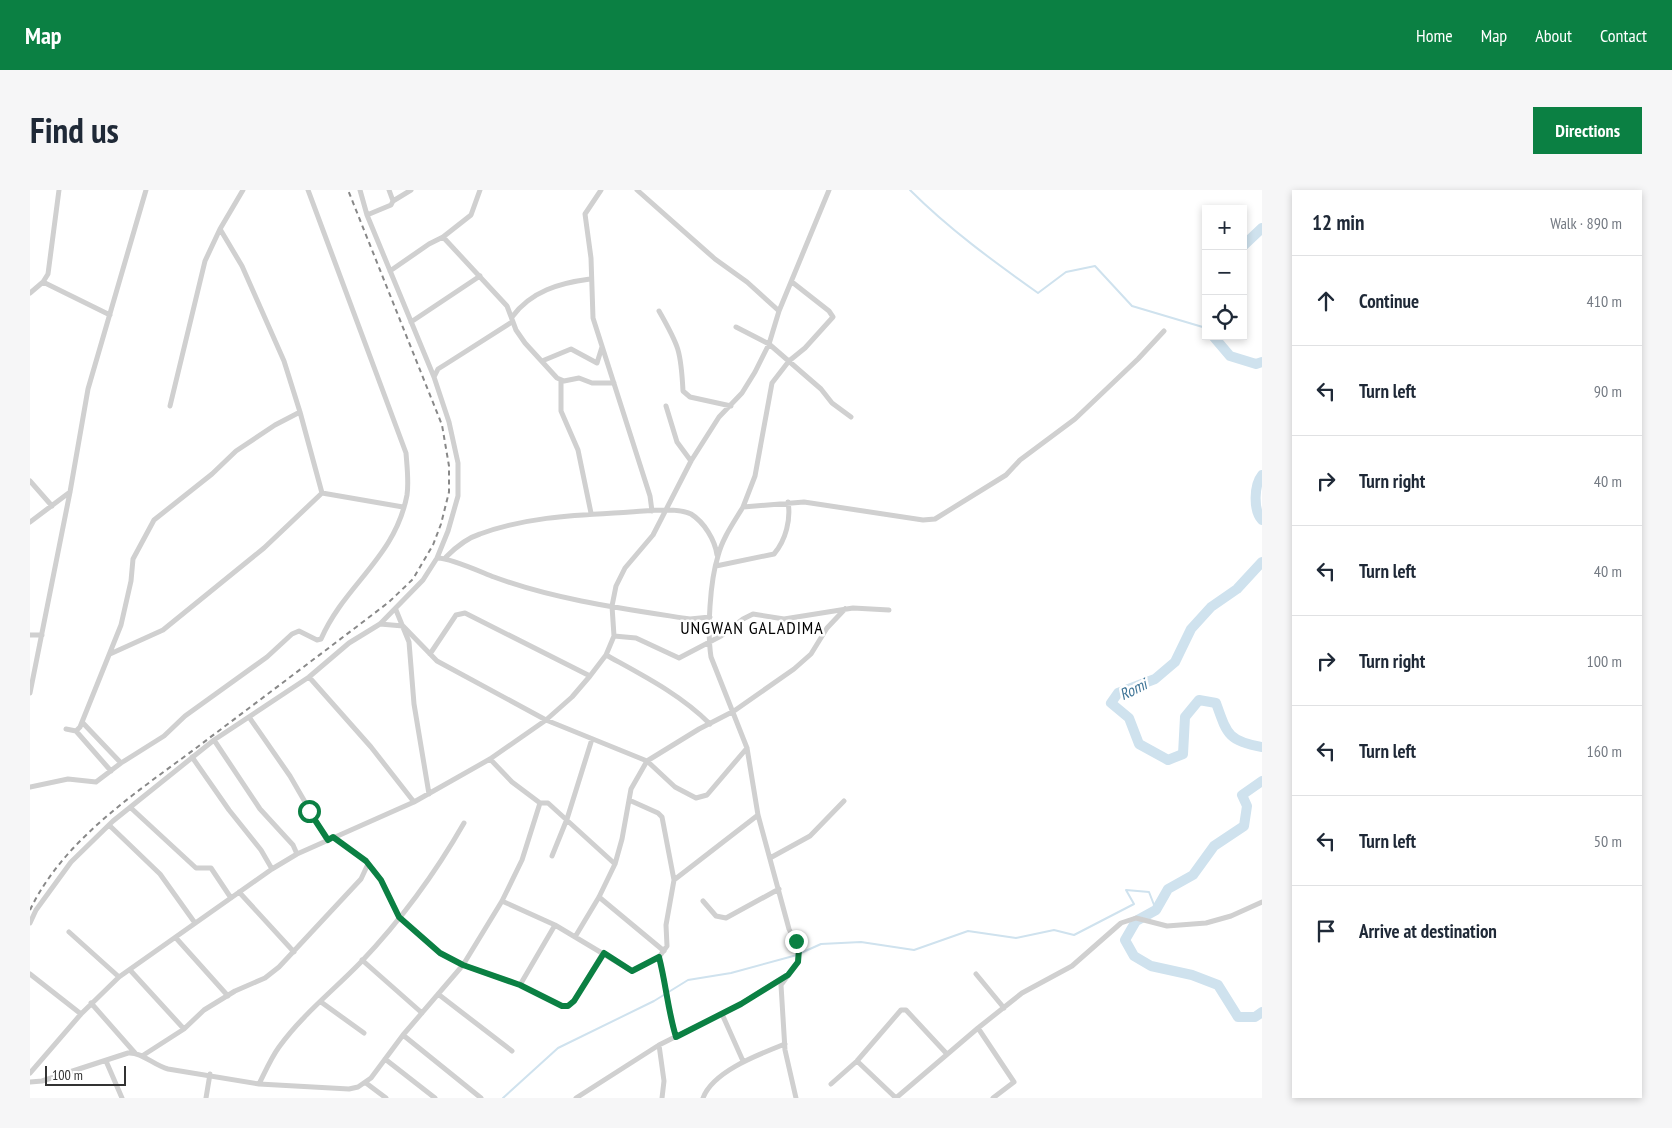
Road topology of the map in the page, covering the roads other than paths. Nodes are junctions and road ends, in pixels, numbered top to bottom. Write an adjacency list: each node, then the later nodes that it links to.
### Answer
1 (60, 190): 19 (street)
2 (146, 190): 24 (street)
3 (243, 190): 14 (street)
4 (308, 190): 47 (street)
5 (360, 190): 13 (street)
6 (389, 190): 12 (street)
7 (412, 190): 12 (street)
8 (480, 190): 15 (street)
9 (601, 190): 18 (street)
10 (637, 190): 23 (street)
11 (829, 190): 20 (street)
12 (393, 201): 13 (street)
13 (367, 215): 16 (street)
14 (220, 228): 36 (street); 39 (street)
15 (443, 237): 16 (street); 17 (street)
16 (390, 271): 26 (street)
17 (480, 276): 25 (street); 26 (street)
18 (590, 280): 25 (street); 30 (street)
19 (43, 282): 21 (street); 24 (street)
20 (792, 282): 23 (street); 32 (street)
21 (30, 293)
22 (658, 311): 38 (street)
23 (779, 312): 29 (street)
24 (110, 315): 43 (street)
25 (512, 320): 31 (street); 33 (street)
26 (411, 322): 33 (street)
27 (736, 327): 29 (street)
28 (1164, 331): 45 (street)
29 (769, 344): 32 (street); 38 (street)
30 (602, 345): 31 (street); 35 (street)
31 (542, 361): 34 (street)
32 (789, 361): 40 (street); 48 (street)
33 (434, 377): 55 (street)
34 (561, 381): 35 (street); 51 (street)
35 (614, 383): 50 (street)
36 (170, 406)
37 (666, 406): 41 (street)
38 (731, 406): 41 (street)
39 (300, 412): 44 (street); 68 (street)
40 (850, 417)
41 (692, 461): 49 (street)
42 (30, 481): 46 (street)
43 (70, 492): 46 (street); 65 (street)
44 (322, 493): 47 (street); 68 (street)
45 (788, 502): 48 (street); 56 (street)
46 (52, 506): 52 (street)
47 (404, 507): 87 (street)
48 (743, 507): 53 (street)
49 (666, 510): 50 (street); 53 (street); 57 (street)
50 (652, 511): 51 (street)
51 (591, 512): 54 (street)
52 (30, 522)
53 (718, 555): 56 (street)
54 (446, 557): 55 (street); 57 (street)
55 (437, 558): 59 (street)
56 (716, 566): 61 (street)
57 (612, 606): 61 (street); 66 (street)
58 (846, 609): 60 (street); 67 (street); 74 (street)
59 (396, 610): 62 (street); 63 (street)
60 (889, 610)
61 (710, 617): 67 (street)
62 (380, 624): 63 (street); 72 (street)
63 (402, 626): 69 (street); 90 (street)
64 (30, 635): 65 (street)
65 (42, 635): 73 (street)
66 (614, 636): 67 (street); 70 (street)
67 (709, 643): 74 (street)
68 (110, 654): 77 (street)
69 (430, 654): 71 (street); 76 (street)
70 (606, 655): 71 (street); 78 (street)
71 (590, 676): 76 (street)
72 (309, 677): 75 (street); 93 (street)
73 (30, 693)
74 (734, 711): 78 (street); 83 (street)
75 (249, 717): 82 (street); 100 (street)
76 (546, 720): 81 (street); 85 (street)
77 (82, 722): 80 (street); 87 (street)
78 (710, 724): 86 (street)
79 (66, 729): 80 (street)
80 (76, 731): 88 (street)
81 (592, 739): 86 (street); 97 (street)
82 (214, 740): 84 (street); 101 (street)
83 (747, 748): 86 (street); 96 (street)
84 (192, 757): 95 (street); 106 (street)
85 (490, 759): 90 (street); 94 (street)
86 (647, 761): 91 (street)
87 (121, 763): 88 (street)
88 (111, 771): 89 (street)
89 (30, 788)
90 (429, 794): 93 (street)
91 (629, 800): 105 (street); 107 (street)
92 (844, 801): 103 (street)
93 (414, 802): 100 (street)
94 (540, 803): 97 (street); 112 (street)
95 (131, 808): 99 (street); 111 (street)
96 (758, 815): 103 (street); 107 (street)
97 (567, 819): 102 (street); 105 (street)
98 (464, 823): 115 (street)
99 (109, 825): 116 (street); 117 (street)
100 (330, 839): 101 (street); 104 (street)
101 (297, 854): 106 (street)
102 (552, 856)
103 (770, 858): 108 (street)
104 (368, 864): 115 (street); 123 (street)
105 (615, 864): 110 (street)
106 (272, 869): 109 (street)
107 (674, 880): 122 (street)
108 (779, 889): 113 (street); 131 (street)
109 (239, 892): 111 (street); 123 (street)
110 (599, 897): 120 (street); 122 (street)
111 (231, 898): 117 (street)
112 (502, 901): 118 (street); 127 (street)
113 (703, 901)
114 (1262, 902): 138 (street)
115 (399, 917): 126 (street); 127 (street)
116 (30, 923)
117 (195, 923): 121 (street)
118 (555, 925): 120 (street); 133 (street)
119 (69, 932): 132 (street)
120 (575, 937): 124 (street)
121 (176, 938): 128 (street); 135 (street)
122 (664, 951): 125 (street)
123 (294, 952): 135 (street)
124 (604, 953): 125 (street); 133 (street)
125 (659, 957): 146 (street)
126 (362, 960): 136 (street); 139 (street)
127 (463, 965): 133 (street); 134 (street)
128 (130, 970): 132 (street); 143 (street)
129 (30, 974): 140 (street)
130 (976, 974): 138 (street)
131 (788, 975): 141 (street); 147 (street)
132 (119, 977): 137 (street)
133 (520, 985)
134 (438, 994): 139 (street); 149 (street)
135 (228, 996): 143 (street)
136 (321, 1002): 144 (street); 161 (street)
137 (91, 1004): 140 (street); 150 (street)
138 (1004, 1008): 142 (street)
139 (422, 1013): 145 (street)
140 (81, 1014): 157 (street)
141 (722, 1014): 146 (street); 156 (street)
142 (978, 1028): 151 (street); 173 (street)
143 (184, 1029): 152 (street)
144 (364, 1032)
145 (403, 1035): 153 (street); 167 (street)
146 (676, 1037): 148 (street)
147 (785, 1044): 156 (street); 171 (street)
148 (658, 1045): 168 (street); 169 (street)
149 (512, 1051)
150 (135, 1053): 152 (street); 155 (street)
151 (946, 1053): 154 (street); 172 (street)
152 (142, 1056): 158 (street)
153 (385, 1059): 160 (street); 166 (street)
154 (857, 1060): 162 (street); 172 (street)
155 (106, 1061): 159 (street); 163 (street)
156 (743, 1061): 170 (street)
157 (30, 1073)
158 (210, 1074): 161 (street); 164 (street)
159 (30, 1082)
160 (366, 1083): 161 (street); 165 (street)
161 (259, 1084)
162 (831, 1084)
163 (122, 1098)
164 (206, 1098)
165 (386, 1098)
166 (435, 1098)
167 (481, 1098)
168 (576, 1098)
169 (662, 1098)
170 (703, 1098)
171 (796, 1098)
172 (896, 1098)
173 (993, 1098)

